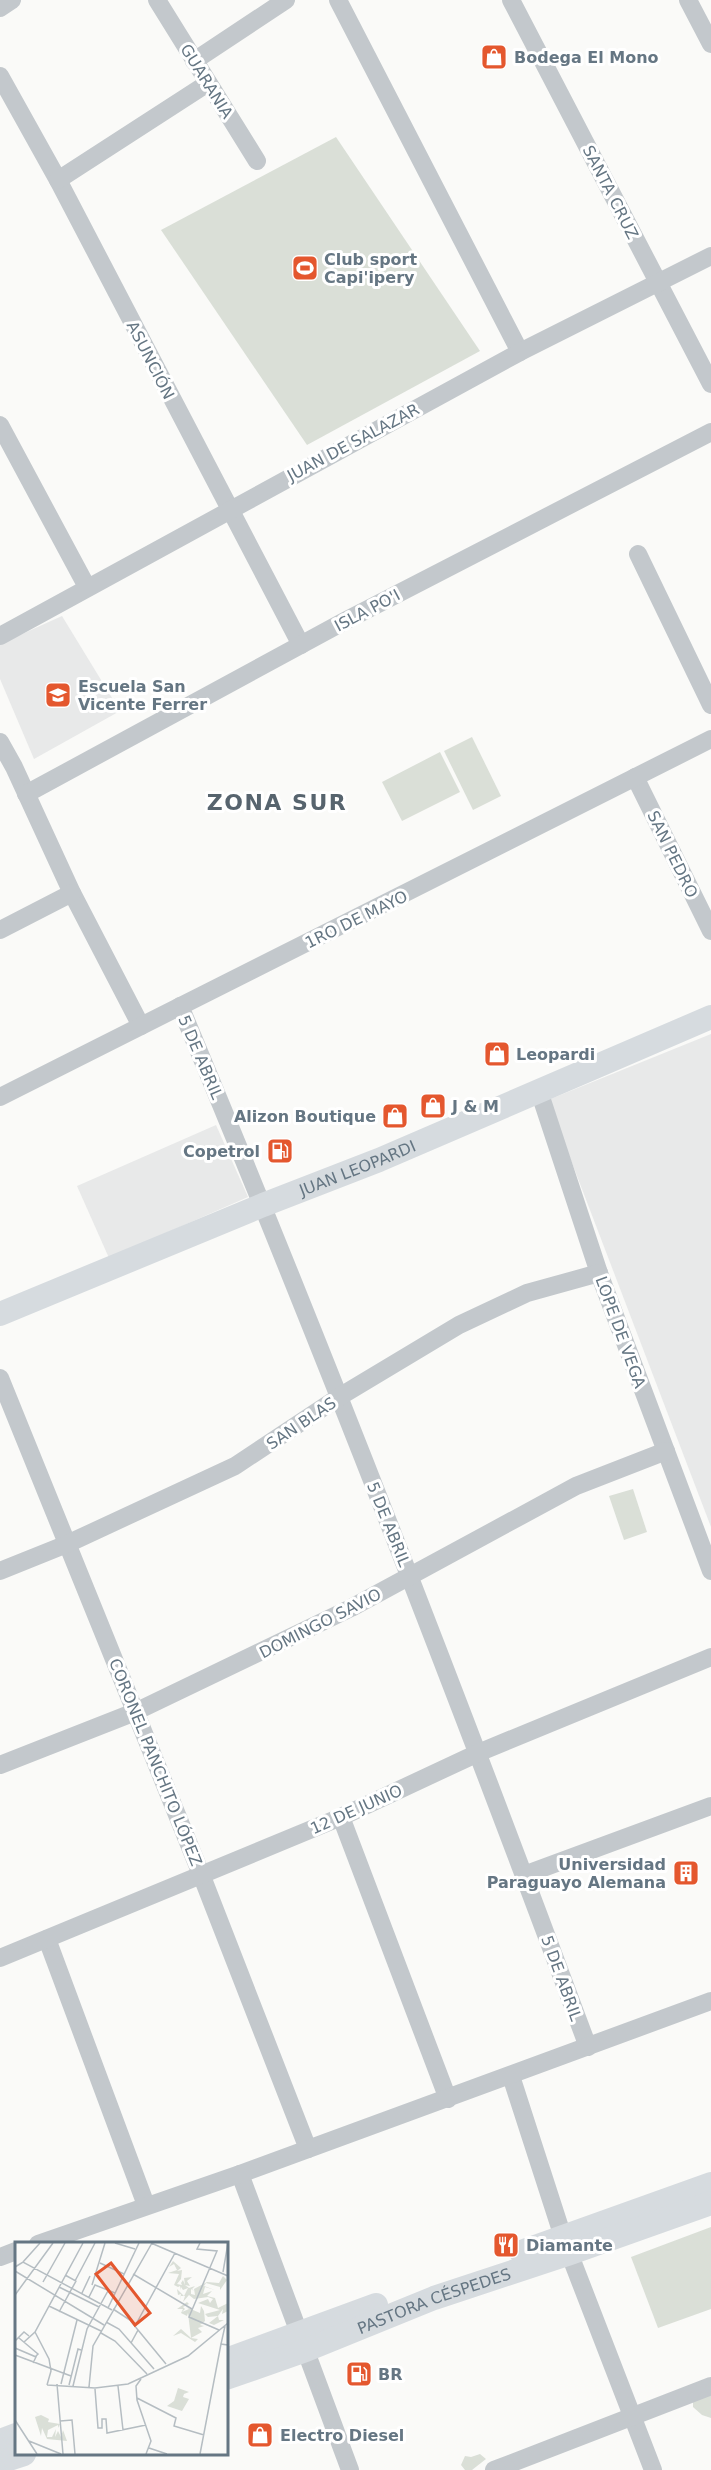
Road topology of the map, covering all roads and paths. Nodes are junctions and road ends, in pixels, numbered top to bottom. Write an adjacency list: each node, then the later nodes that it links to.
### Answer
1 (12, 0): 7 (street)
2 (157, 0): 9 (street, GUARANIA)
3 (286, 0): 9 (street)
4 (338, 0): 16 (street)
5 (511, 0): 15 (street, SANTA CRUZ)
6 (688, 0): 8 (street)
7 (0, 8)
8 (711, 44)
9 (194, 61): 11 (street, GUARANIA)
10 (0, 76): 13 (street, ASUNCIÓN)
11 (208, 83): 12 (street, GUARANIA); 13 (street)
12 (257, 162)
13 (58, 180): 20 (street, ASUNCIÓN)
14 (711, 256): 15 (street, JUAN DE SALAZAR)
15 (658, 282): 16 (street, JUAN DE SALAZAR); 17 (street, SANTA CRUZ)
16 (520, 352): 20 (street, JUAN DE SALAZAR)
17 (711, 384)
18 (0, 425): 22 (street)
19 (711, 432): 24 (street, ISLA PO'I)
20 (228, 510): 22 (street, JUAN DE SALAZAR); 24 (street, ASUNCIÓN)
21 (638, 554): 25 (street)
22 (87, 586): 23 (street, JUAN DE SALAZAR)
23 (0, 636)
24 (301, 645): 30 (street, ISLA PO'I)
25 (711, 705)
26 (711, 740): 29 (street, 1RO DE MAYO)
27 (0, 742): 28 (street)
28 (7, 771): 30 (street)
29 (635, 777): 33 (street, SAN PEDRO); 34 (street, 1RO DE MAYO)
30 (26, 794): 31 (street)
31 (72, 893): 32 (street); 36 (street)
32 (0, 930)
33 (711, 931)
34 (180, 1006): 36 (street, 1RO DE MAYO); 39 (street, 5 DE ABRIL)
35 (711, 1017): 37 (main road, JUAN LEOPARDI)
36 (141, 1026): 38 (street, 1RO DE MAYO)
37 (539, 1092): 39 (main road, JUAN LEOPARDI); 40 (street, LOPE DE VEGA)
38 (0, 1097)
39 (263, 1205): 41 (main road, JUAN LEOPARDI); 43 (street, 5 DE ABRIL)
40 (599, 1273): 43 (street, SAN BLAS); 44 (street, LOPE DE VEGA)
41 (0, 1314)
42 (0, 1378): 45 (street, CORONEL PANCHITO LÓPEZ)
43 (339, 1397): 45 (street, SAN BLAS); 48 (street, 5 DE ABRIL)
44 (666, 1451): 47 (street, LOPE DE VEGA); 48 (street, DOMINGO SAVIO)
45 (67, 1544): 46 (street, SAN BLAS); 50 (street, CORONEL PANCHITO LÓPEZ)
46 (0, 1571)
47 (711, 1571)
48 (410, 1577): 50 (street, DOMINGO SAVIO); 51 (street, 5 DE ABRIL)
49 (711, 1657): 51 (street, 12 DE JUNIO)
50 (135, 1712): 52 (street, DOMINGO SAVIO); 55 (street, CORONEL PANCHITO LÓPEZ)
51 (478, 1752): 54 (street, 12 DE JUNIO); 56 (street, 5 DE ABRIL)
52 (0, 1765)
53 (711, 1806): 56 (street)
54 (341, 1817): 55 (street, 12 DE JUNIO); 62 (street)
55 (201, 1874): 57 (street, 12 DE JUNIO); 63 (street, CORONEL PANCHITO LÓPEZ)
56 (524, 1875): 60 (street, 5 DE ABRIL)
57 (47, 1939): 58 (street, 12 DE JUNIO); 67 (street)
58 (0, 1958)
59 (711, 2001): 60 (street)
60 (588, 2047): 61 (street)
61 (511, 2076): 62 (street); 69 (street)
62 (448, 2099): 63 (street)
63 (308, 2149): 64 (street)
64 (240, 2174): 67 (street); 72 (street)
65 (711, 2184): 69 (main road, PASTORA CÉSPEDES)
66 (711, 2203): 69 (main road, PASTORA CÉSPEDES)
67 (146, 2205): 68 (street)
68 (44, 2242)
69 (567, 2245): 72 (main road, PASTORA CÉSPEDES); 76 (street)
70 (15, 2251): 71 (street)
71 (0, 2257)
72 (303, 2341): 73 (main road, PASTORA CÉSPEDES); 74 (main road, PASTORA CÉSPEDES); 81 (street)
73 (228, 2360)
74 (228, 2377)
75 (711, 2386): 76 (street)
76 (633, 2415): 82 (street); 83 (street)
77 (15, 2434): 78 (main road)
78 (0, 2441)
79 (21, 2455): 80 (main road)
80 (0, 2462)
81 (350, 2470)
82 (494, 2470)
83 (653, 2470)

